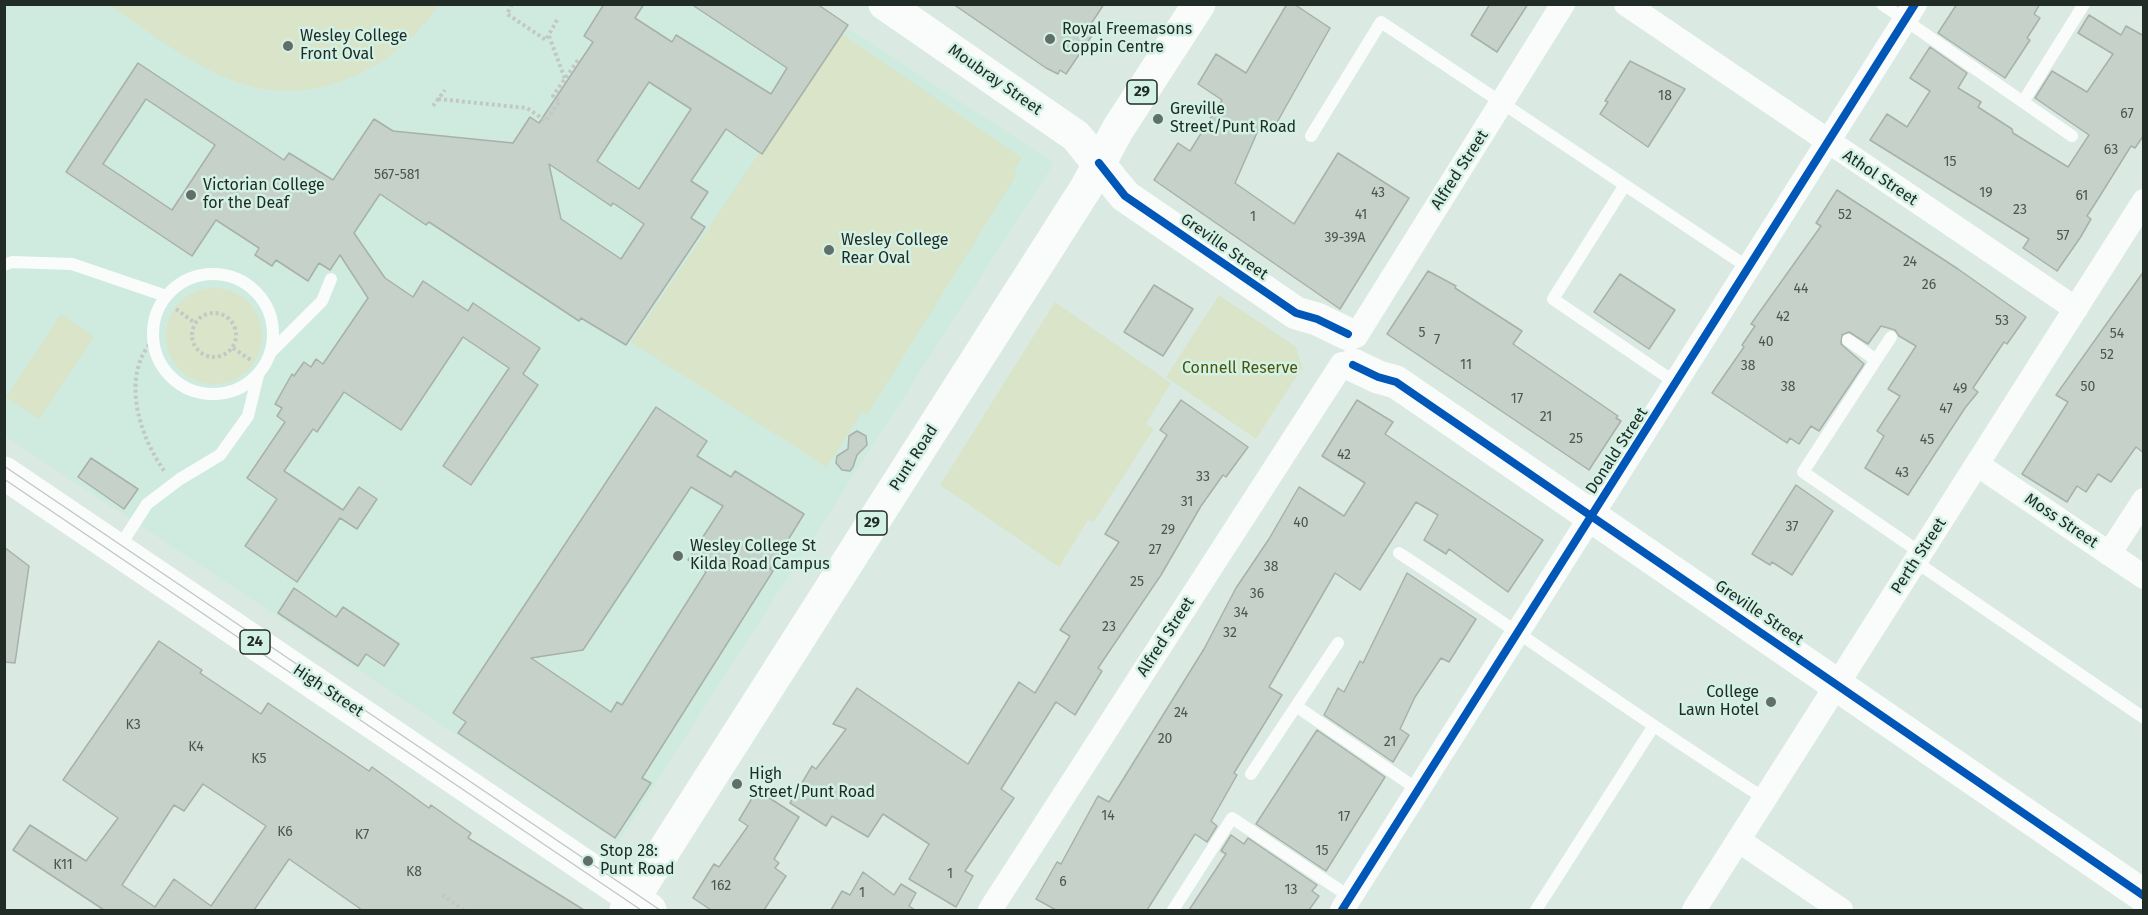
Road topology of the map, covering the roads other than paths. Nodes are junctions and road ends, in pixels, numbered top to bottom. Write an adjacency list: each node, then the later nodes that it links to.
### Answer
1 (885, 4): 13 (main road, Moubray Street)
2 (1199, 4): 13 (main road, Punt Road / 29)
3 (1563, 4): 8 (street, Alfred Street)
4 (1626, 4): 12 (street, Athol Street)
5 (1882, 4): 7 (lane)
6 (2084, 4): 9 (lane)
7 (1910, 12): 9 (lane); 12 (street, Donald Street)
8 (1503, 102): 10 (lane); 14 (lane); 23 (street, Alfred Street)
9 (2023, 102): 11 (lane)
10 (1311, 136)
11 (2072, 136)
12 (1828, 143): 17 (street, Donald Street); 20 (street, Athol Street)
13 (1099, 163): 23 (main road, Greville Street); 49 (main road, Punt Road / 29)
14 (1625, 185): 17 (lane); 27 (lane)
15 (2144, 201): 20 (street, Perth Street)
16 (4, 265): 19 (lane)
17 (1749, 268): 27 (street, Donald Street)
18 (331, 279): 24 (lane)
19 (165, 298): 24 (lane); 26 (lane)
20 (2076, 309): 28 (street, Perth Street)
21 (1891, 337): 25 (lane)
22 (1848, 340): 25 (lane)
23 (1350, 349): 31 (main road, Greville Street); 50 (street, Alfred Street)
24 (271, 352): 26 (lane)
25 (1876, 360): 35 (lane)
26 (261, 371): 32 (lane)
27 (1676, 383): 31 (street, Donald Street)
28 (1978, 465): 34 (street, Moss Street); 35 (street, Perth Street)
29 (4, 473): 32 (main road, High Street / 24)
30 (2144, 500): 34 (street)
31 (1592, 516): 37 (street, Donald Street); 39 (main road, Greville Street)
32 (118, 549): 49 (main road, High Street / 24)
33 (1399, 553): 37 (lane)
34 (2109, 554): 36 (street, Moss Street)
35 (1918, 557): 39 (street, Perth Street); 41 (lane)
36 (2144, 577)
37 (1518, 631): 42 (lane); 44 (street, Donald Street)
38 (1338, 643): 40 (lane)
39 (1837, 683): 45 (street, Perth Street); 47 (main road, Greville Street)
40 (1296, 706): 43 (lane); 44 (lane)
41 (2144, 718)
42 (1653, 727): 45 (lane); 52 (lane)
43 (1251, 774)
44 (1417, 789): 48 (street, Donald Street)
45 (1764, 798): 46 (street, Perth Street)
46 (1738, 840): 53 (street, Perth Street); 54 (street)
47 (2144, 896)
48 (1346, 904): 51 (lane)
49 (636, 907)
50 (990, 910)
51 (1173, 910)
52 (1536, 910)
53 (1694, 910)
54 (1841, 910)

